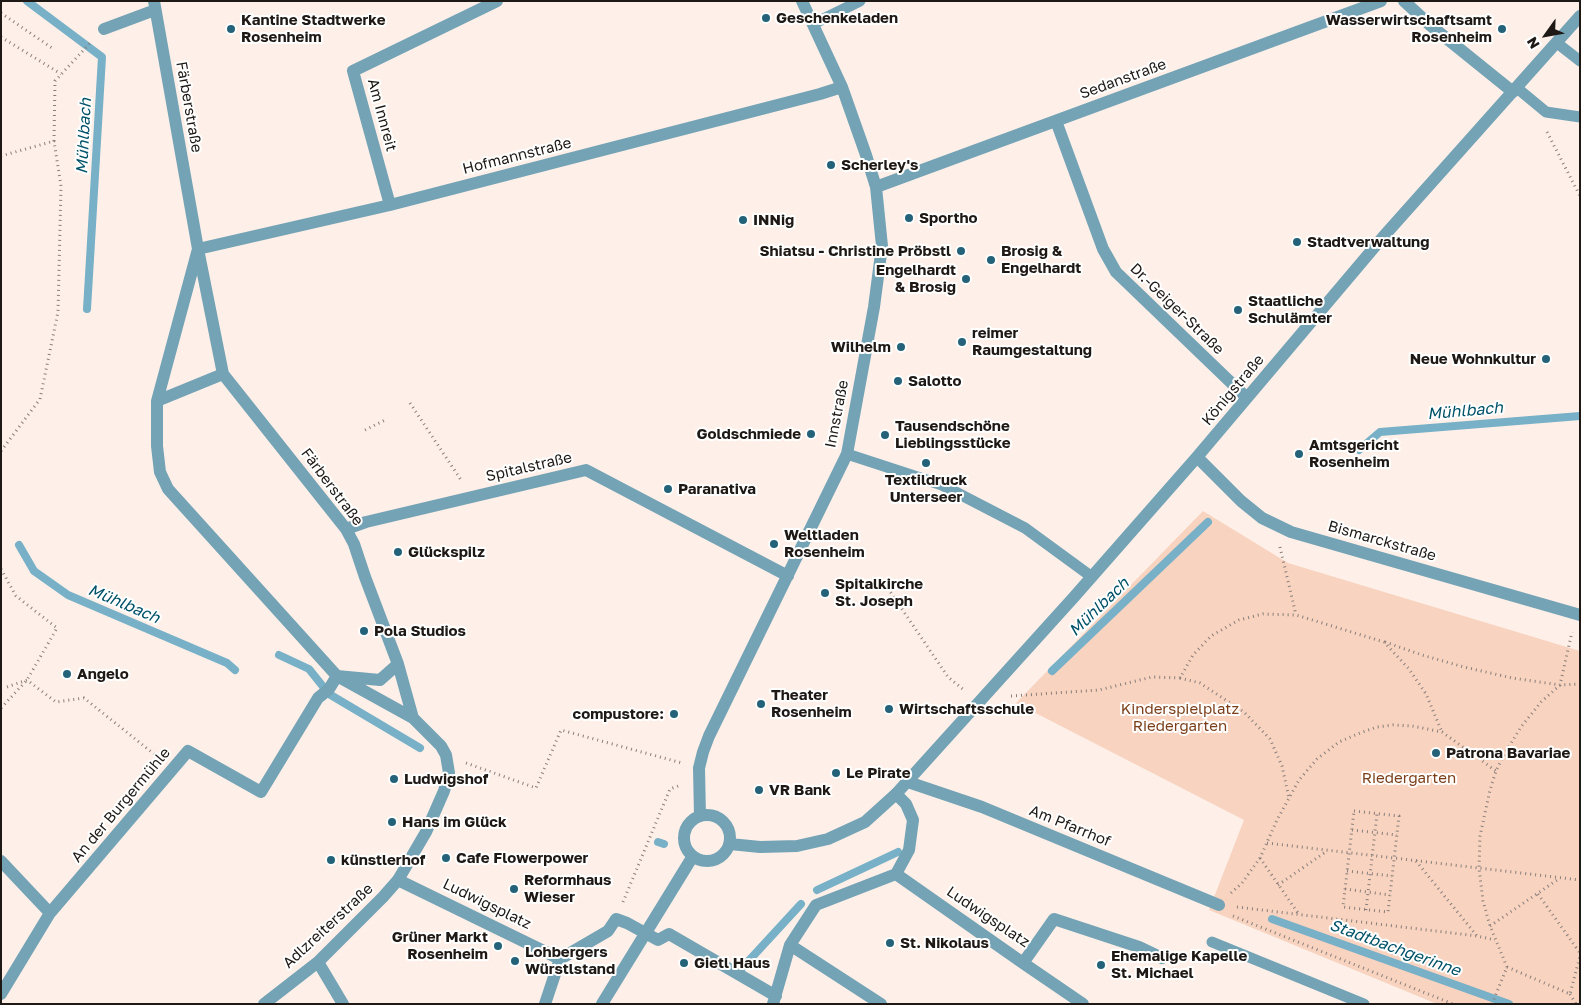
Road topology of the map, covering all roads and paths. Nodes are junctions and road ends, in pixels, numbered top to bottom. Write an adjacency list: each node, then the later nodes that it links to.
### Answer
1 (497, 1): 25 (street, Am Innreit)
2 (802, 1): 9 (street, Innstraße)
3 (860, 1): 9 (lane)
4 (1381, 1): 19 (street, Sedanstraße)
5 (1404, 1): 17 (street)
6 (154, 6): 10 (street); 26 (street, Färberstraße)
7 (1, 13): 13 (path)
8 (1580, 16): 12 (street, Königstraße)
9 (813, 24): 16 (street, Innstraße)
10 (104, 29): 15 (path)
11 (1, 37): 15 (path)
12 (1557, 43): 14 (lane); 17 (street, Königstraße)
13 (52, 48)
14 (1580, 61)
15 (62, 74): 21 (path)
16 (842, 87): 23 (street, Innstraße); 25 (street, Hofmannstraße)
17 (1515, 90): 18 (lane); 28 (street, Königstraße)
18 (1580, 117)
19 (1056, 121): 23 (street, Sedanstraße); 28 (street, Dr.-Geiger-Straße)
20 (1545, 128): 24 (path)
21 (54, 141): 22 (path); 33 (path)
22 (1, 156)
23 (876, 187): 34 (street, Innstraße)
24 (1580, 196)
25 (390, 205): 26 (street, Hofmannstraße)
26 (198, 249): 27 (street, Färberstraße); 29 (street, Färberstraße)
27 (223, 374): 29 (street); 38 (street, Färberstraße)
28 (1247, 398): 35 (street, Königstraße)
29 (157, 401): 47 (street, Färberstraße)
30 (410, 403): 36 (path)
31 (386, 419): 32 (path)
32 (365, 430)
33 (1, 451)
34 (847, 454): 40 (street, Innstraße); 41 (lane)
35 (1197, 456): 37 (street, Bismarckstraße); 41 (street, Königstraße)
36 (473, 497): 38 (street, Spitalstraße); 40 (street, Spitalstraße)
37 (1275, 525): 43 (street, Bismarckstraße); 44 (path)
38 (346, 530): 46 (street, Färberstraße)
39 (1, 569): 49 (path)
40 (788, 576): 58 (street, Innstraße)
41 (1092, 577): 53 (street, Königstraße)
42 (885, 584): 53 (path)
43 (1578, 614): 51 (path)
44 (1296, 616): 45 (path); 48 (path)
45 (1384, 642): 51 (path); 56 (path)
46 (398, 664): 47 (street); 55 (street, Färberstraße)
47 (337, 676): 55 (street, Färberstraße); 59 (street, An der Burgermühle)
48 (1180, 678): 53 (path); 64 (path)
49 (27, 680): 52 (path); 54 (path); 59 (path)
50 (1580, 684): 51 (path)
51 (1560, 685): 60 (path)
52 (7, 687)
53 (978, 702): 61 (street, Königstraße)
54 (1, 708)
55 (413, 718): 57 (street, Färberstraße)
56 (1442, 732): 60 (path); 64 (path)
57 (446, 755): 58 (path); 86 (street, Adlzreiterstraße)
58 (699, 768): 66 (street, Innstraße)
59 (173, 769): 95 (street, An der Burgermühle)
60 (1496, 772): 80 (path)
61 (908, 782): 63 (street); 93 (street, Am Pfarrhof)
62 (684, 784): 97 (path)
63 (896, 794): 71 (street); 82 (street)
64 (1289, 798): 70 (path)
65 (1377, 814): 67 (path); 68 (path); 69 (path)
66 (700, 816): 71 (street); 74 (street)
67 (1352, 830): 68 (path); 73 (path)
68 (1375, 833): 69 (path); 75 (path)
69 (1397, 835): 77 (path)
70 (1267, 843): 72 (path); 76 (path)
71 (730, 844): 74 (street)
72 (1328, 850): 73 (path); 88 (path)
73 (1349, 853): 75 (path); 81 (path)
74 (693, 856): 99 (street)
75 (1373, 856): 77 (path); 83 (path)
76 (1260, 858): 88 (path); 93 (path)
77 (1394, 858): 78 (path); 84 (path)
78 (1416, 860): 80 (path); 100 (path)
79 (1, 861): 95 (street)
80 (1480, 868): 85 (path); 98 (path)
81 (1347, 871): 83 (path); 89 (path)
82 (896, 874): 103 (street); 108 (street, Ludwigsplatz)
83 (1371, 874): 84 (path); 90 (path)
84 (1392, 876): 92 (path)
85 (1561, 878): 87 (path); 91 (path)
86 (398, 880): 106 (street, Ludwigsplatz); 107 (street, Adlzreiterstraße)
87 (1580, 880)
88 (1278, 885): 96 (path)
89 (1345, 889): 90 (path); 94 (path)
90 (1368, 892): 92 (path); 94 (path)
91 (1538, 894): 98 (path); 104 (path)
92 (1390, 895): 94 (path)
93 (1223, 909): 96 (path); 120 (path)
94 (1366, 910)
95 (50, 913): 110 (street, An der Burgermühle)
96 (1298, 913): 100 (path)
97 (616, 919): 99 (street); 106 (street)
98 (1490, 926): 101 (path)
99 (646, 932): 112 (street); 116 (street)
100 (1477, 936): 101 (path)
101 (1495, 940): 109 (path)
102 (1212, 942): 119 (lane)
103 (790, 945): 112 (street); 117 (street)
104 (1580, 955): 111 (path)
105 (1162, 958): 108 (street, Ludwigsplatz)
106 (560, 959): 115 (street)
107 (318, 962): 113 (street, Adlzreiterstraße); 114 (street)
108 (1023, 963): 118 (street)
109 (1507, 967): 111 (path); 121 (path)
110 (1, 994)
111 (1570, 994): 122 (path)
112 (775, 1000)
113 (264, 1004)
114 (343, 1004)
115 (545, 1004)
116 (602, 1004)
117 (881, 1004)
118 (1083, 1004)
119 (1364, 1004)
120 (1453, 1004)
121 (1492, 1004)
122 (1576, 1004)

